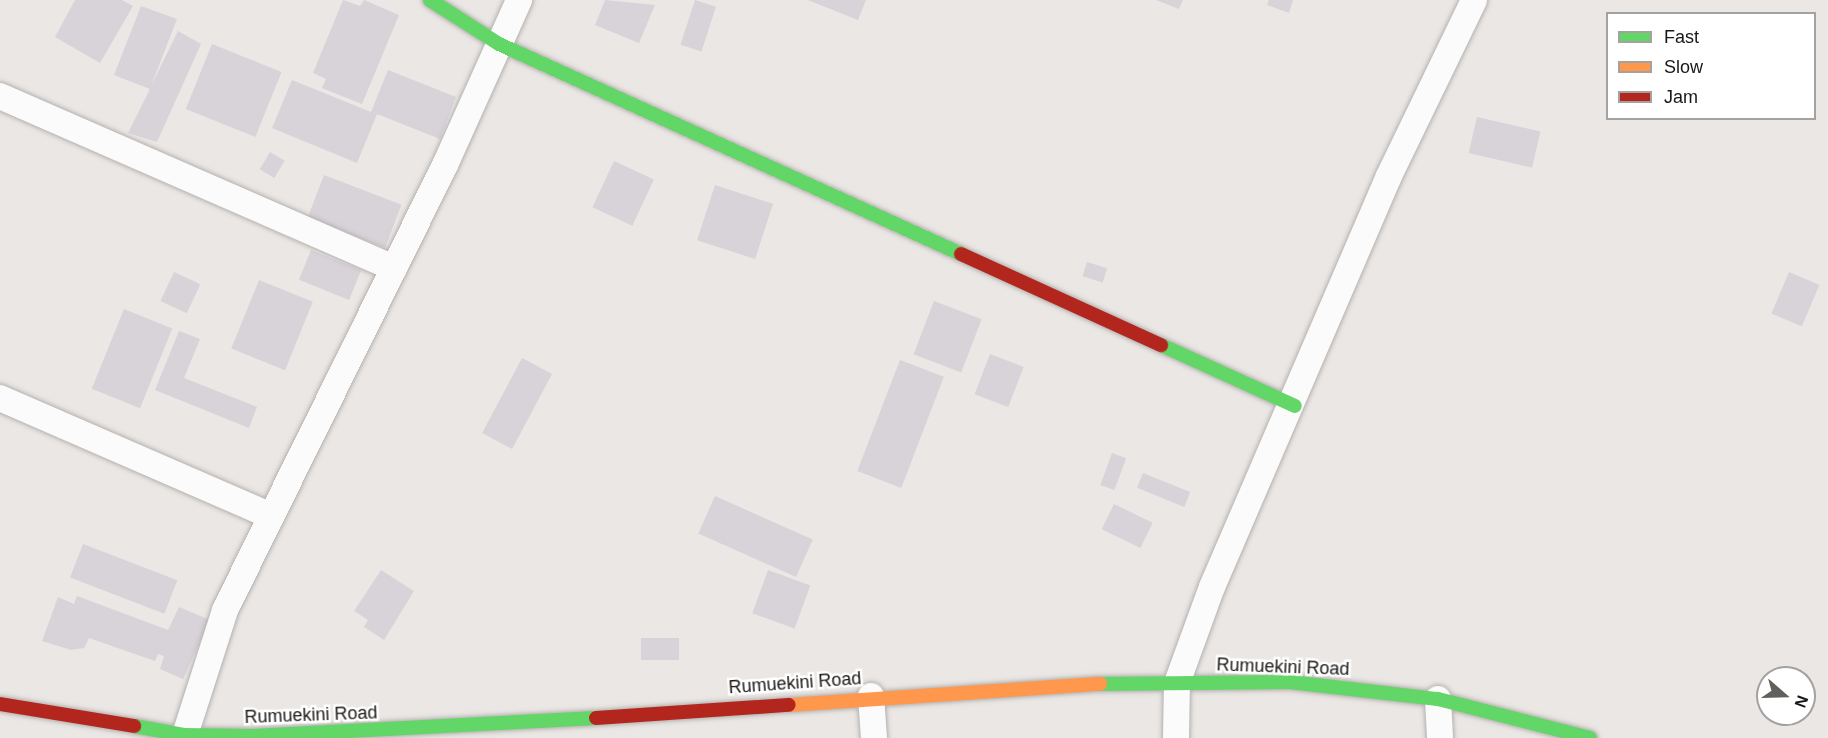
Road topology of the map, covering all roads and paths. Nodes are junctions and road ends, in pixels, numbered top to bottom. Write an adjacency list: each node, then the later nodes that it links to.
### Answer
1 (430, 0): 4 (street)
2 (519, 0): 4 (street)
3 (1474, 0): 8 (street)
4 (499, 44): 6 (street); 8 (street)
5 (0, 96): 6 (street)
6 (394, 268): 9 (street)
7 (0, 398): 9 (street)
8 (1295, 406): 10 (street)
9 (272, 516): 15 (street)
10 (1177, 683): 11 (street, Rumuekini Road); 12 (street, Rumuekini Road); 17 (street)
11 (871, 696): 14 (street, Rumuekini Road); 16 (street)
12 (1438, 699): 18 (street); 19 (street, Rumuekini Road)
13 (0, 705): 15 (street, Rumuekini Road)
14 (472, 732): 15 (street, Rumuekini Road)
15 (184, 737)
16 (874, 738)
17 (1176, 738)
18 (1440, 738)
19 (1590, 738)

